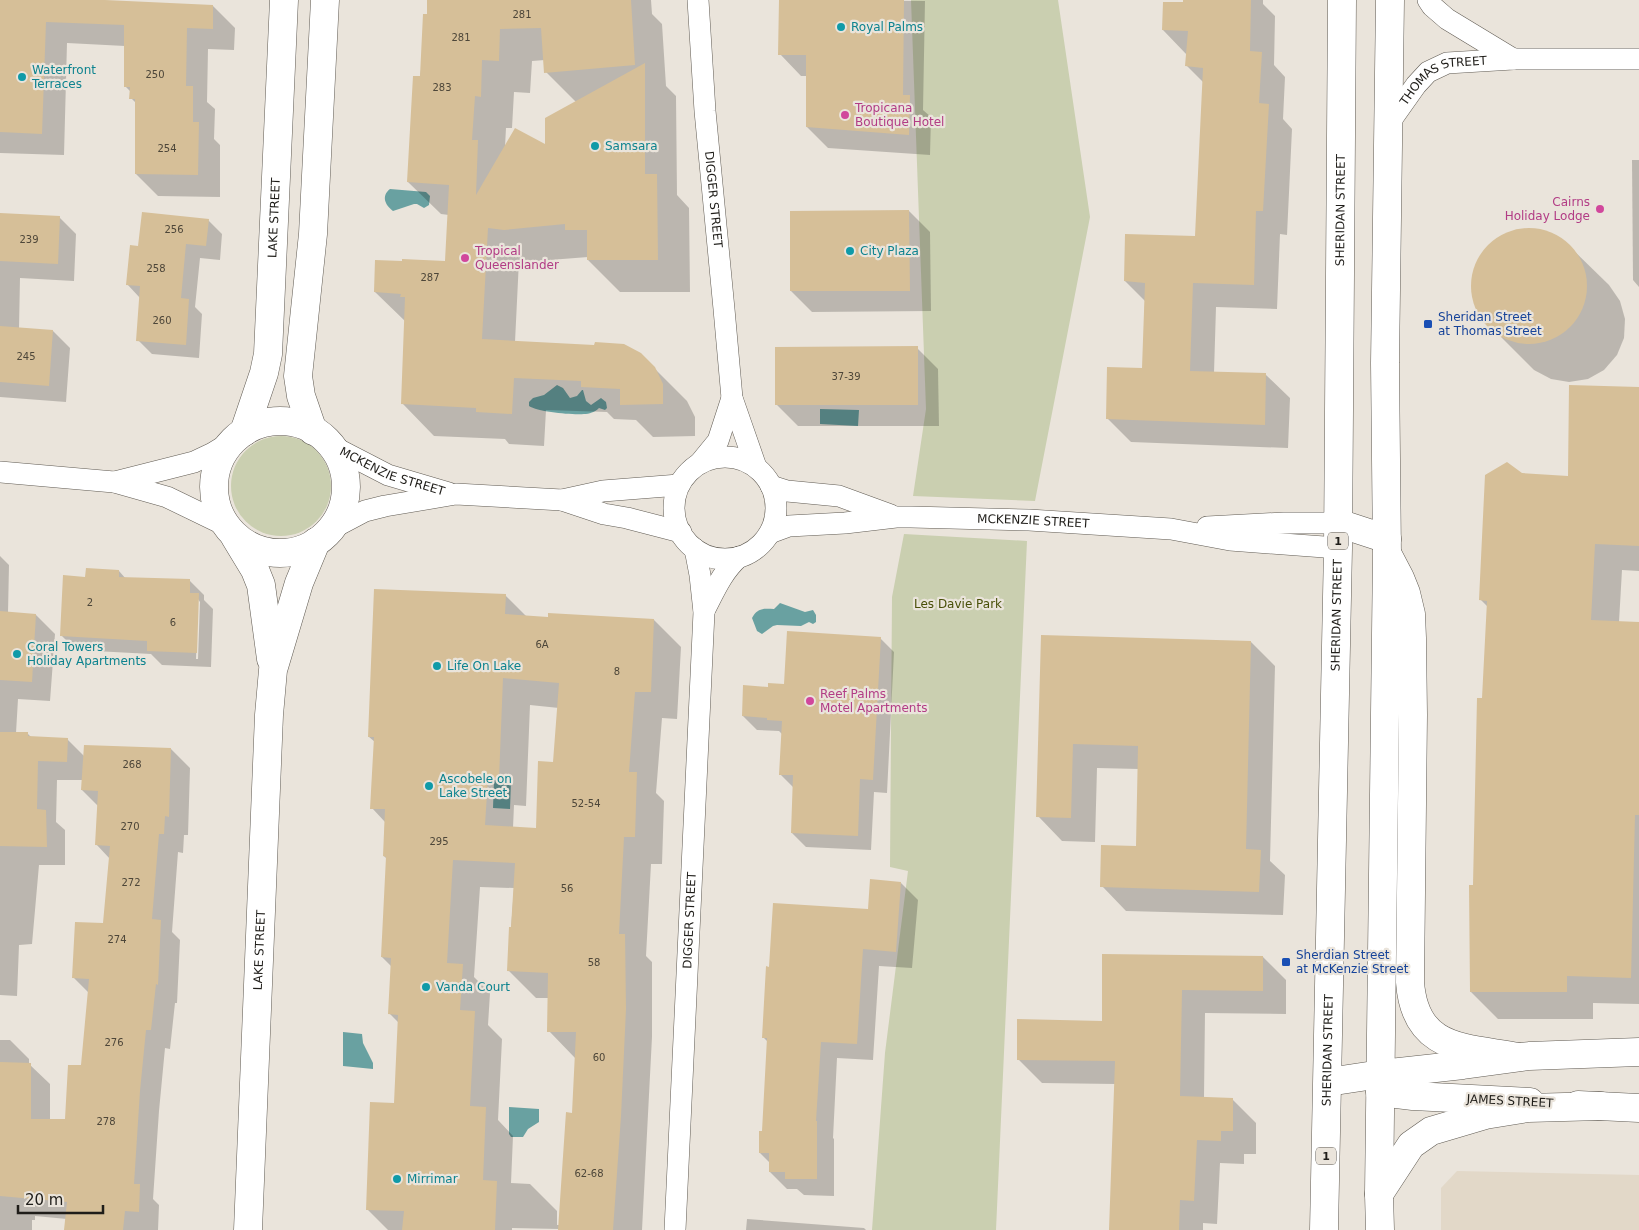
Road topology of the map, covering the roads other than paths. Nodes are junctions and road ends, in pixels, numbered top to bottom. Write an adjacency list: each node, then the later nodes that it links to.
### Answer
1 (284, 0): 11 (main road, LAKE STREET)
2 (324, 0): 12 (main road)
3 (698, 0): 10 (street, DIGGER STREET)
4 (1342, 0): 26 (main road, SHERIDAN STREET / 1)
5 (1390, 0): 9 (main road)
6 (1428, 0): 7 (street, THOMAS STREET)
7 (1513, 59): 8 (street, THOMAS STREET); 9 (street, THOMAS STREET)
8 (1639, 59)
9 (1387, 126): 27 (main road)
10 (732, 398): 13 (street, DIGGER STREET); 14 (street, DIGGER STREET)
11 (240, 435): 12 (main road); 16 (street); 22 (main road)
12 (321, 438): 19 (street, MCKENZIE STREET); 25 (main road)
13 (700, 463): 14 (street); 17 (street)
14 (756, 468): 18 (street)
15 (0, 472): 16 (street)
16 (114, 482): 22 (street)
17 (679, 485): 20 (street, MCKENZIE STREET); 23 (street)
18 (771, 486): 21 (street, MCKENZIE STREET); 24 (street)
19 (456, 494): 20 (street, MCKENZIE STREET); 25 (street, MCKENZIE STREET)
20 (562, 500): 23 (street, MCKENZIE STREET)
21 (896, 516): 24 (street, MCKENZIE STREET); 26 (street, MCKENZIE STREET)
22 (230, 530): 25 (main road); 31 (main road, LAKE STREET)
23 (681, 532): 28 (street)
24 (770, 533): 29 (street)
25 (324, 535): 31 (main road, LAKE STREET)
26 (1338, 536): 27 (main road); 34 (main road, SHERIDAN STREET / 1)
27 (1387, 546): 33 (main road); 35 (main road)
28 (694, 549): 29 (street); 30 (street, DIGGER STREET)
29 (739, 557): 30 (street, DIGGER STREET)
30 (704, 612): 40 (street, DIGGER STREET)
31 (273, 670): 39 (main road, LAKE STREET)
32 (1639, 1052): 33 (main road)
33 (1518, 1057): 35 (main road)
34 (1328, 1082): 35 (main road); 41 (main road, SHERIDAN STREET / 1)
35 (1381, 1083): 36 (main road, JAMES STREET); 38 (main road)
36 (1601, 1106): 37 (main road, JAMES STREET); 38 (main road)
37 (1639, 1108)
38 (1379, 1194): 42 (main road)
39 (248, 1230)
40 (675, 1230)
41 (1324, 1230)
42 (1380, 1230)

